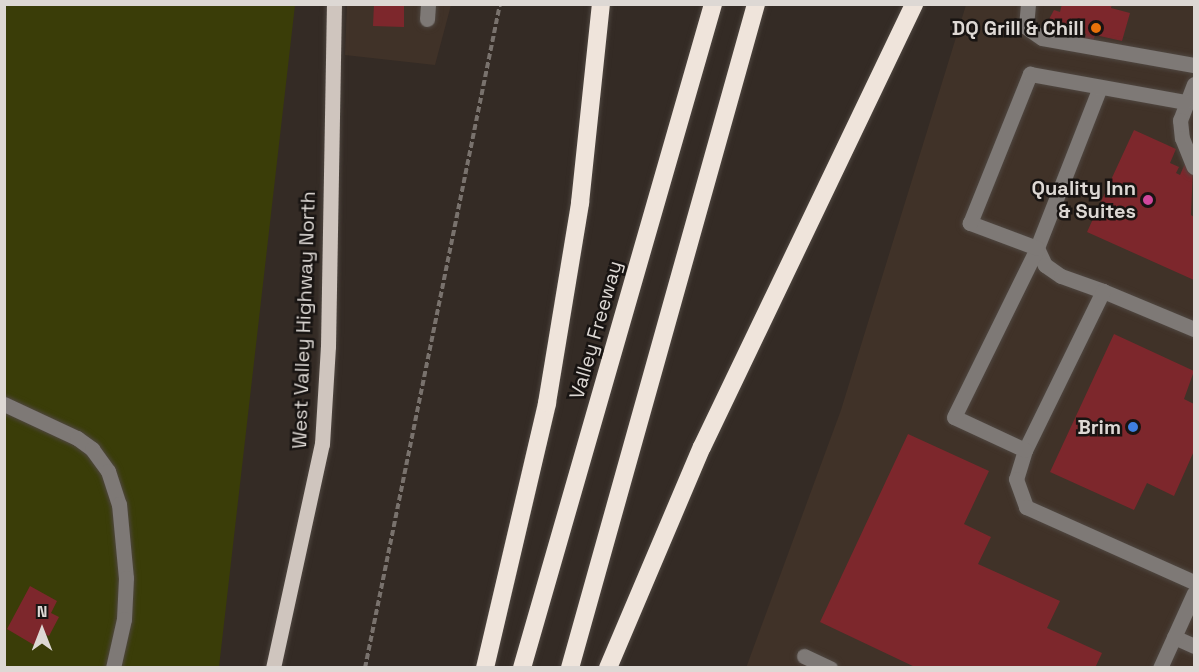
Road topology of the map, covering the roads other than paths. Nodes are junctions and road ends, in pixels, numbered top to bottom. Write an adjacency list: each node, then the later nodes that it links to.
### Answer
1 (334, 4): 23 (main road, West Valley Highway North)
2 (601, 4): 24 (highway)
3 (713, 4): 25 (highway, Valley Freeway)
4 (756, 4): 26 (highway)
5 (914, 4): 27 (highway)
6 (1028, 4): 7 (street)
7 (1194, 65)
8 (1194, 84): 10 (street)
9 (1100, 87): 10 (street); 12 (street); 12 (street)
10 (1186, 102): 11 (street)
11 (1194, 167)
12 (1037, 248): 13 (street); 16 (street)
13 (1103, 291): 14 (street); 16 (street)
14 (1194, 329)
15 (4, 404): 22 (street)
16 (1025, 450): 17 (street)
17 (1194, 582)
18 (1194, 593): 19 (street)
19 (1174, 637): 20 (street); 29 (street)
20 (1194, 646)
21 (804, 656): 28 (street)
22 (113, 668)
23 (273, 668)
24 (485, 668)
25 (522, 668)
26 (570, 668)
27 (608, 668)
28 (830, 668)
29 (1160, 668)

